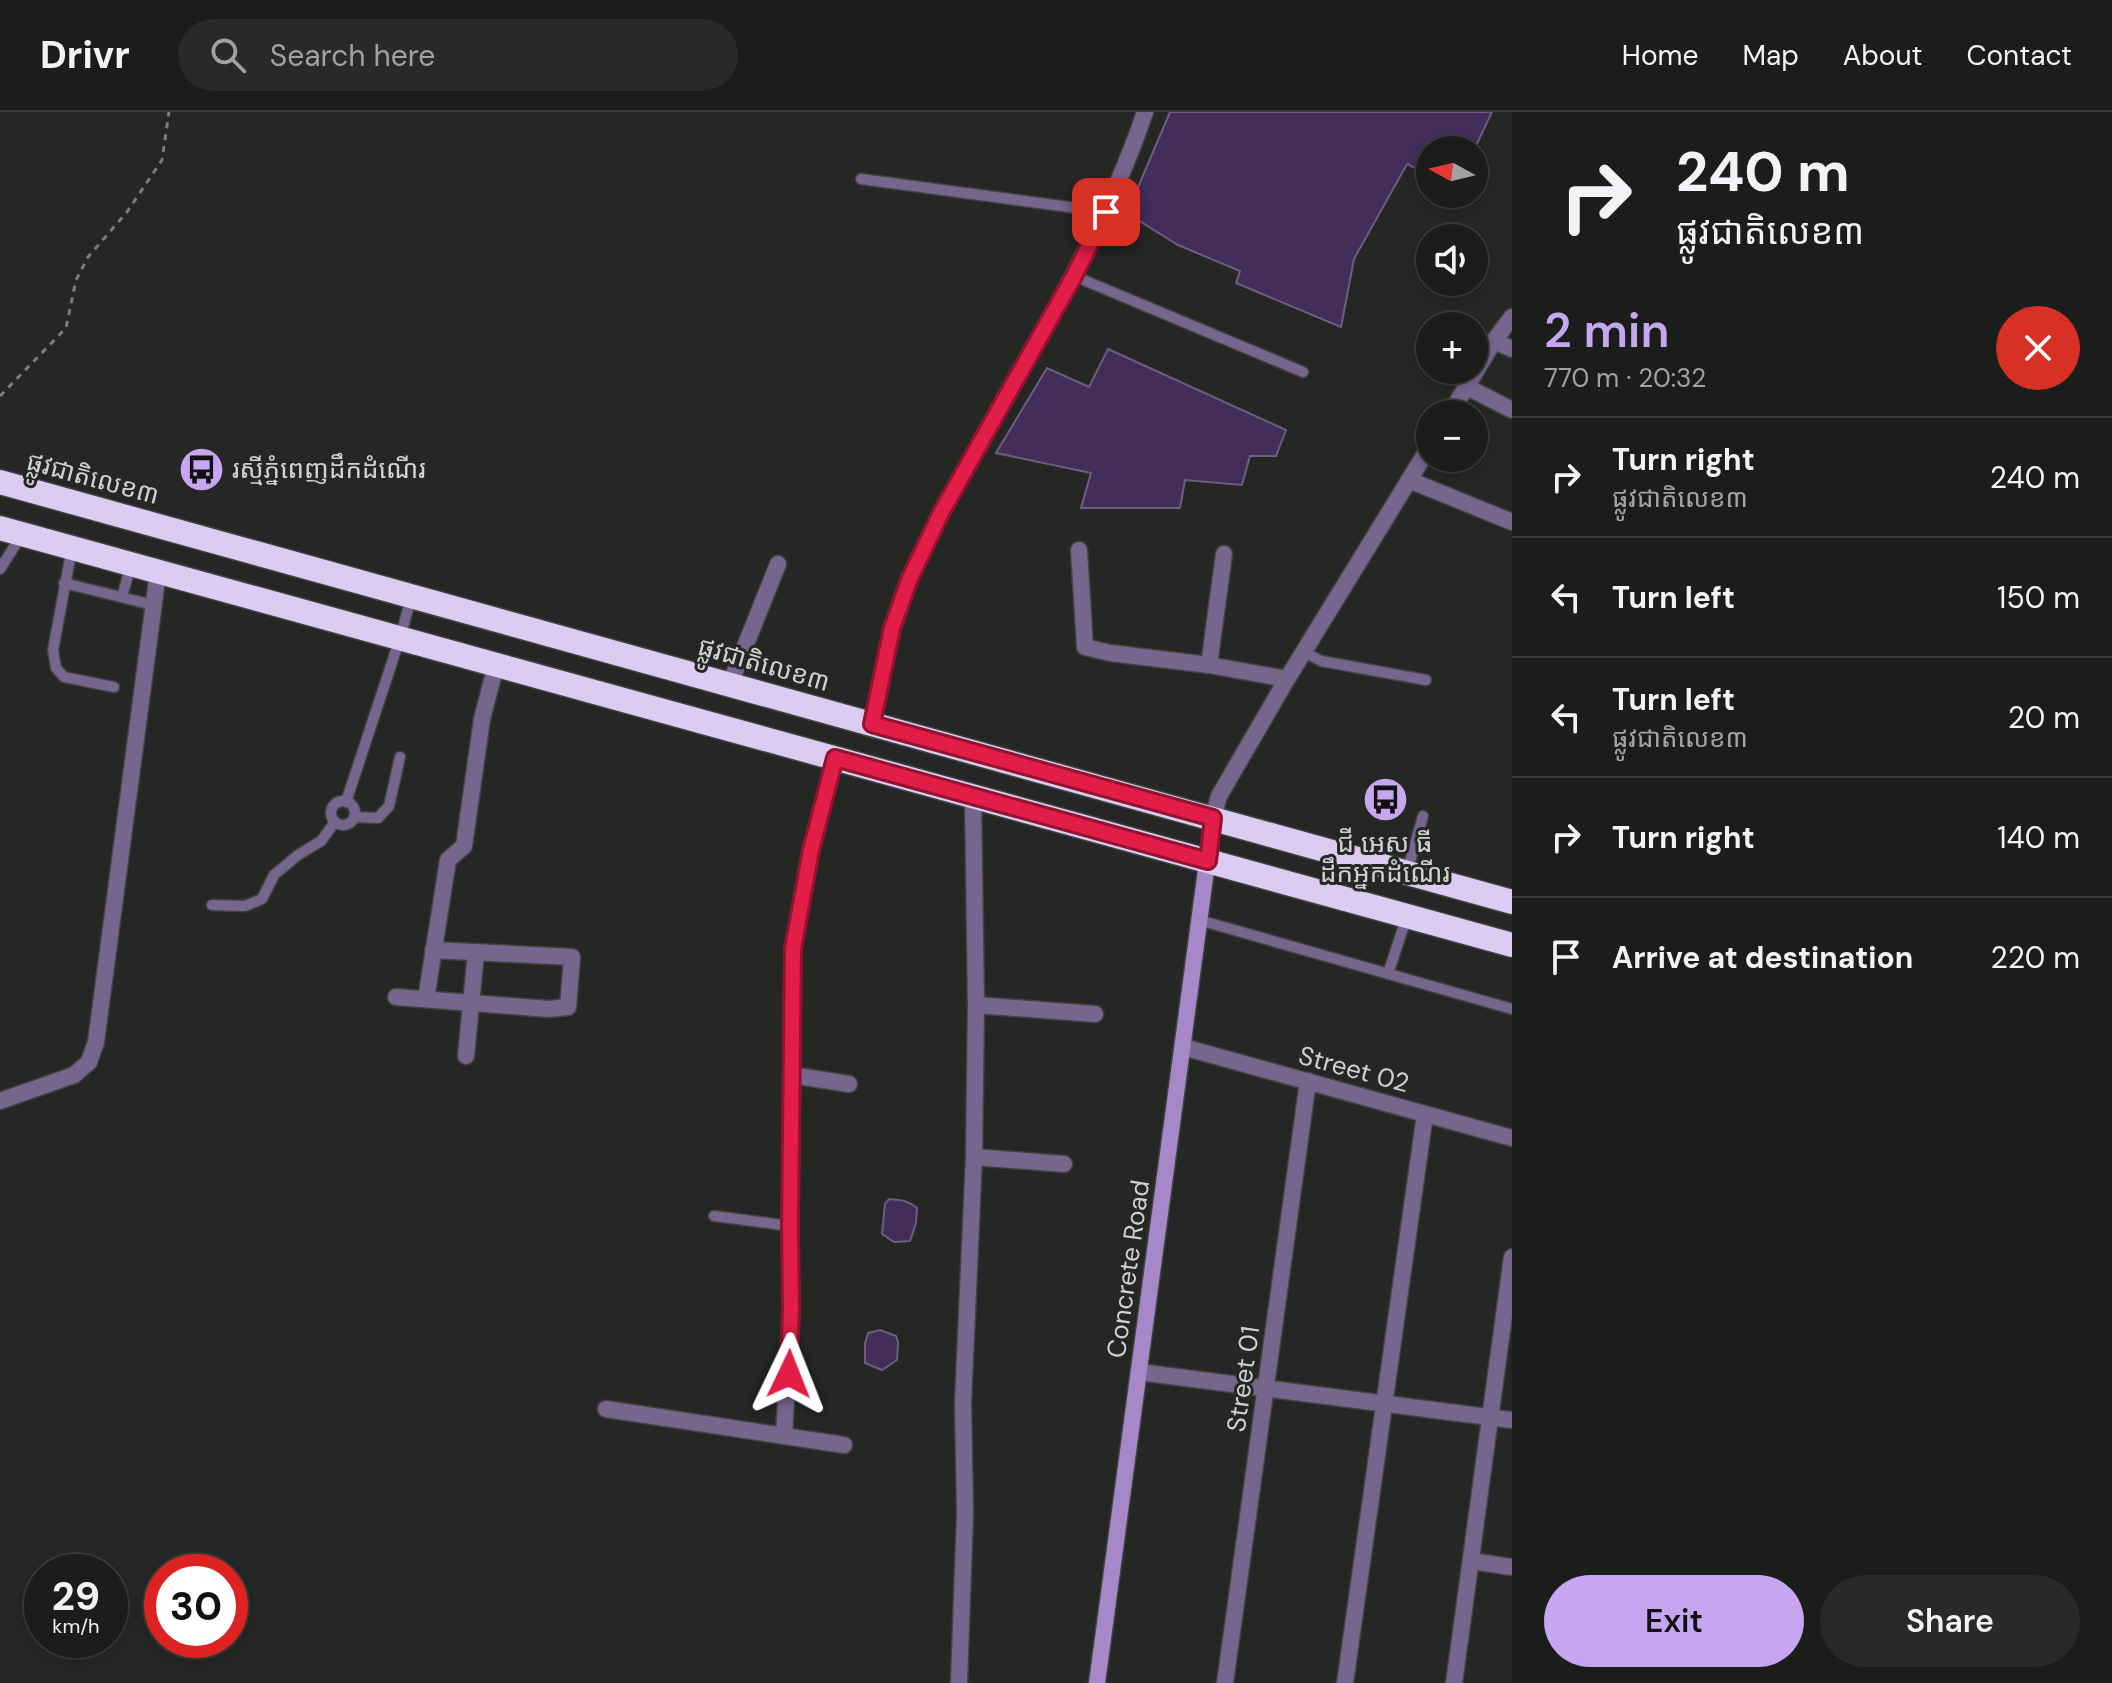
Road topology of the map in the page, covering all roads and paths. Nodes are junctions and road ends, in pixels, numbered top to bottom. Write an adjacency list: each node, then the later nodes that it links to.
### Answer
1 (169, 112): 11 (path)
2 (1145, 112): 4 (street)
3 (861, 179): 4 (lane)
4 (1106, 212): 5 (street)
5 (1074, 276): 9 (lane); 38 (street)
6 (1512, 317): 7 (street)
7 (1494, 341): 8 (street); 10 (street)
8 (1512, 349)
9 (1303, 372)
10 (1467, 387): 12 (street); 13 (street)
11 (0, 396)
12 (1459, 400)
13 (1512, 410)
14 (1416, 469): 15 (street)
15 (1409, 480): 17 (street); 31 (street)
16 (0, 482): 27 (highway, ផ្លូវជាតិលេខ៣)
17 (1512, 522)
18 (11, 531): 19 (highway); 24 (lane)
19 (72, 548): 22 (highway); 26 (lane)
20 (1079, 550): 33 (street)
21 (1224, 554): 33 (street)
22 (131, 564): 25 (highway); 28 (lane)
23 (778, 564): 36 (street)
24 (0, 569)
25 (158, 572): 29 (street); 30 (highway)
26 (64, 583): 28 (lane); 37 (lane)
27 (412, 596): 30 (lane); 36 (highway, ផ្លូវជាតិលេខ៣)
28 (122, 597): 29 (lane)
29 (153, 605): 68 (street)
30 (400, 638): 32 (highway); 42 (lane)
31 (1305, 652): 34 (street); 35 (lane)
32 (496, 665): 40 (highway); 54 (street)
33 (1209, 665): 34 (street)
34 (1287, 679): 45 (street)
35 (1426, 680)
36 (730, 684): 38 (highway, ផ្លូវជាតិលេខ៣)
37 (114, 687)
38 (872, 724): 45 (highway, ផ្លូវជាតិលេខ៣)
39 (400, 757): 44 (lane)
40 (835, 758): 41 (highway); 65 (street)
41 (973, 796): 47 (highway); 60 (street)
42 (346, 802): 44 (lane); 46 (lane)
43 (1423, 816): 48 (lane)
44 (354, 817): 46 (lane)
45 (1213, 818): 47 (street, Concrete Road); 48 (highway, ផ្លូវជាតិលេខ៣)
46 (335, 822): 50 (lane)
47 (1208, 861): 51 (highway); 52 (street, Concrete Road)
48 (1407, 872): 49 (highway, ផ្លូវជាតិលេខ៣)
49 (1512, 902)
50 (212, 905)
51 (1407, 916): 53 (highway); 56 (lane)
52 (1199, 920): 56 (lane); 63 (street, Concrete Road)
53 (1512, 945)
54 (433, 950): 55 (street); 58 (street)
55 (476, 952): 59 (street); 59 (street)
56 (1388, 974): 61 (lane)
57 (396, 997): 58 (street)
58 (426, 999): 59 (street)
59 (471, 1003): 64 (street)
60 (976, 1005): 62 (street); 71 (street)
61 (1512, 1009)
62 (1095, 1014)
63 (1183, 1047): 66 (street, Street 02); 76 (street, Concrete Road)
64 (466, 1056)
65 (791, 1075): 67 (street); 74 (street)
66 (1308, 1081): 69 (street, Street 02); 77 (street, Street 01)
67 (849, 1084)
68 (0, 1101)
69 (1425, 1114): 70 (street, Street 02); 78 (street)
70 (1512, 1138)
71 (974, 1157): 72 (street); 86 (street)
72 (1064, 1164)
73 (714, 1216): 74 (lane)
74 (790, 1226): 82 (street)
75 (1512, 1257): 80 (street)
76 (1139, 1372): 77 (street); 87 (street, Concrete Road)
77 (1266, 1388): 78 (street); 88 (street, Street 01)
78 (1384, 1403): 80 (street); 89 (street)
79 (606, 1409): 82 (street)
80 (1490, 1417): 81 (street); 84 (street)
81 (1512, 1420)
82 (784, 1436): 83 (street)
83 (844, 1445)
84 (1471, 1561): 85 (street); 90 (street)
85 (1512, 1567)
86 (959, 1683)
87 (1097, 1683)
88 (1225, 1683)
89 (1345, 1683)
90 (1454, 1683)

